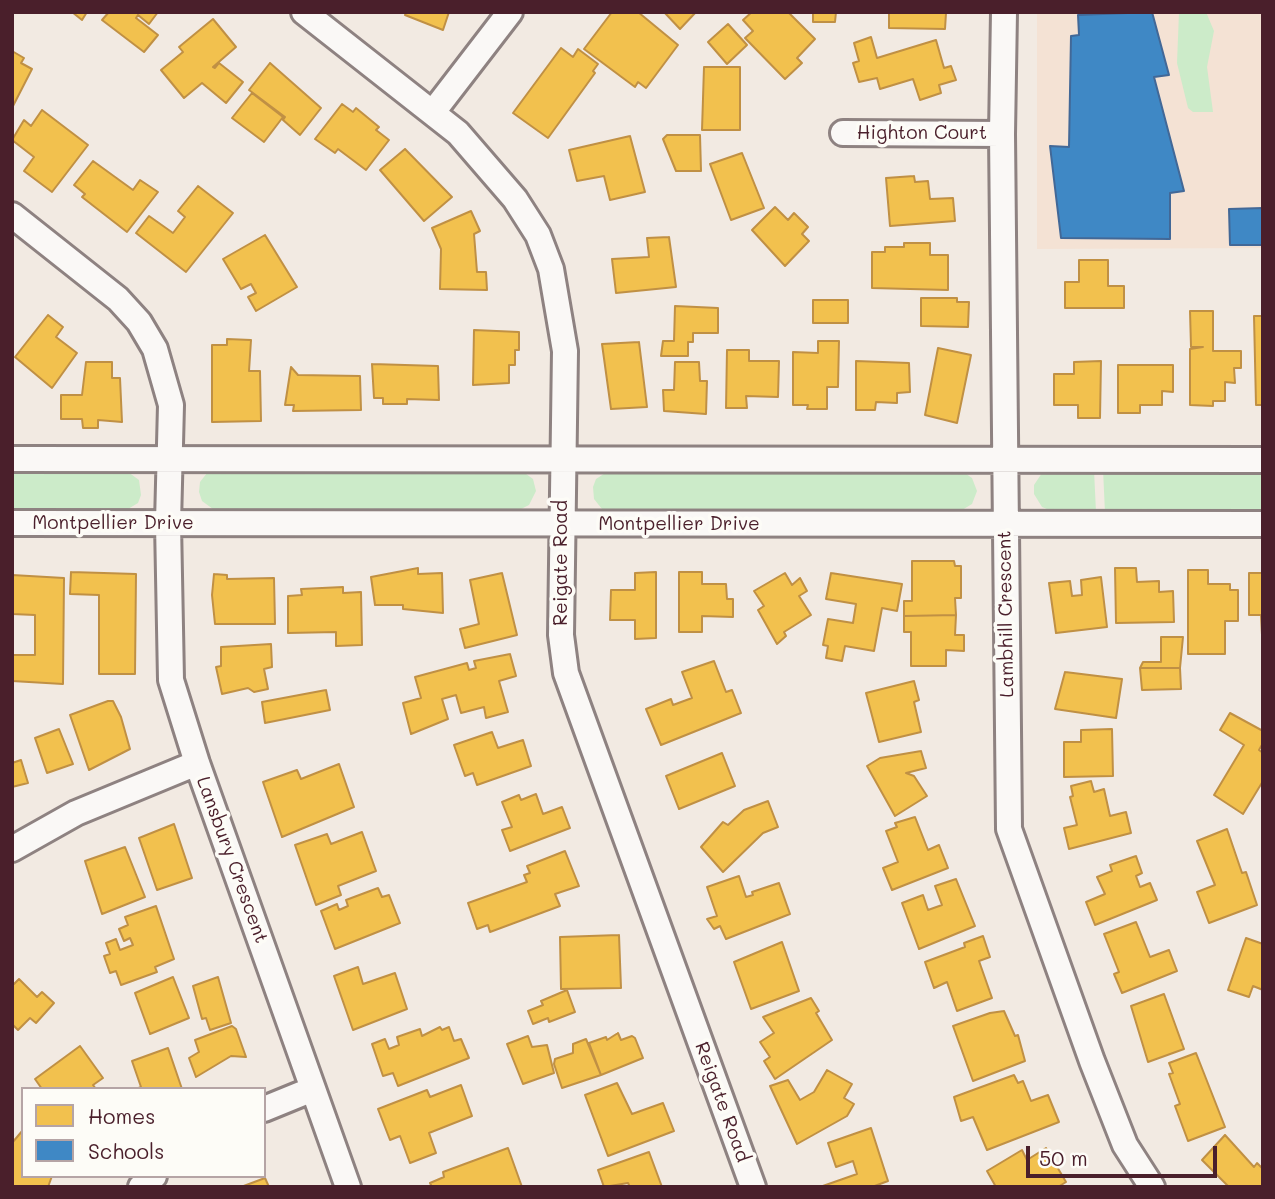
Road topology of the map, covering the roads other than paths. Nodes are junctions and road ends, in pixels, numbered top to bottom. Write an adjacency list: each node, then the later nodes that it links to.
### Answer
1 (303, 12): 4 (street, Reigate Road)
2 (510, 12): 4 (street)
3 (1004, 12): 6 (street, Lambhill Crescent)
4 (433, 112): 11 (street, Reigate Road)
5 (843, 133): 6 (street, Highton Court)
6 (1002, 134): 10 (street, Lambhill Crescent)
7 (12, 215): 8 (street, Lansbury Crescent)
8 (170, 458): 9 (street); 11 (street); 14 (street, Lansbury Crescent)
9 (12, 459)
10 (1006, 459): 11 (street); 12 (street); 16 (street, Lambhill Crescent)
11 (562, 460): 15 (street, Reigate Road)
12 (1263, 460)
13 (12, 523): 14 (street, Montpellier Drive)
14 (168, 523): 15 (street, Montpellier Drive); 18 (street, Lansbury Crescent)
15 (561, 524): 16 (street, Montpellier Drive); 23 (street, Reigate Road)
16 (1005, 524): 17 (street, Montpellier Drive); 24 (street, Lambhill Crescent)
17 (1263, 524)
18 (197, 763): 19 (street); 20 (street, Lansbury Crescent)
19 (12, 849)
20 (313, 1088): 21 (street); 22 (street, Lansbury Crescent)
21 (266, 1108)
22 (348, 1187)
23 (753, 1187)
24 (1152, 1187)

